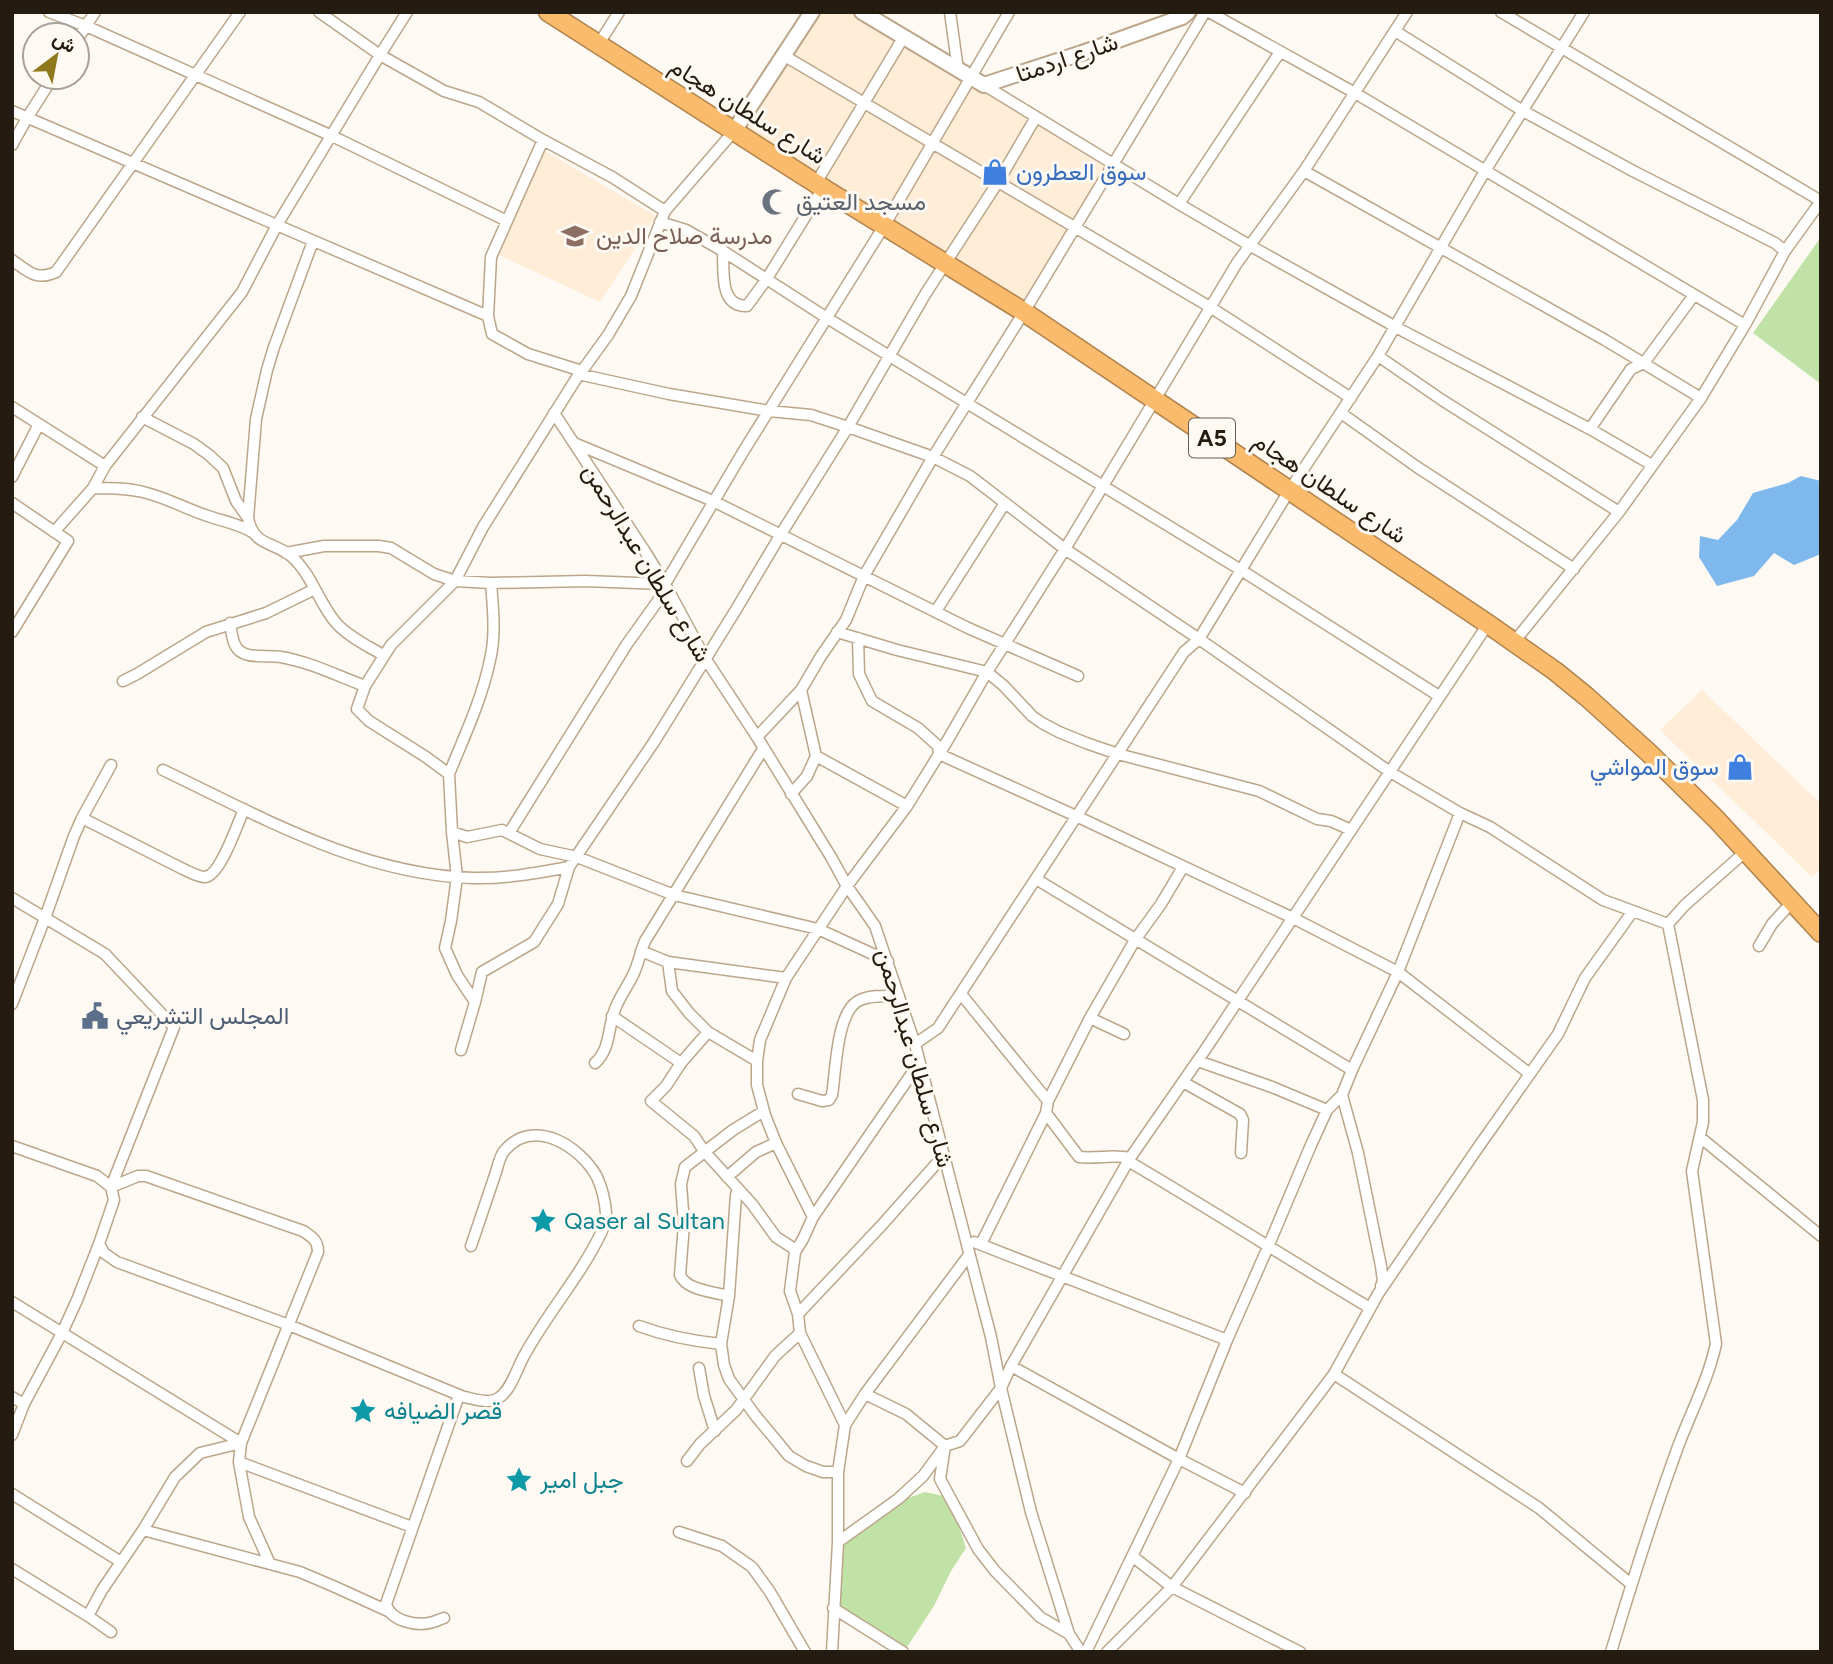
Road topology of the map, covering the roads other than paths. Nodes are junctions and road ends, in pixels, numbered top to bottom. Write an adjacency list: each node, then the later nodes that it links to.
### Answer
1 (49, 12): 16 (street)
2 (240, 12): 26 (street)
3 (319, 12): 23 (street)
4 (407, 12): 23 (street)
5 (548, 12): 20 (highway, شارع سلطان هجام / A5)
6 (619, 12): 20 (street)
7 (812, 12): 24 (main road)
8 (862, 12): 19 (main road)
9 (950, 12): 25 (street)
10 (1009, 12): 27 (street)
11 (1188, 12): 27 (main road, شارع اردمتا)
12 (1207, 12): 22 (street); 41 (street)
13 (1407, 12): 18 (street)
14 (1501, 12): 21 (street)
15 (1584, 12): 21 (street)
16 (73, 21)
17 (91, 28): 26 (street)
18 (1395, 31): 29 (street); 32 (street)
19 (903, 38): 25 (main road); 30 (street)
20 (598, 45): 35 (highway, شارع سلطان هجام / A5)
21 (1561, 48): 32 (street); 57 (street)
22 (1280, 52): 29 (street); 46 (street)
23 (380, 55): 36 (street); 37 (street)
24 (783, 55): 30 (street); 35 (main road)
25 (958, 70): 27 (main road)
26 (196, 75): 36 (street); 40 (street)
27 (978, 81): 33 (street); 38 (street)
28 (44, 91): 34 (street)
29 (1355, 93): 42 (street); 43 (street)
30 (864, 104): 38 (street); 45 (street)
31 (12, 111): 34 (street)
32 (1522, 111): 43 (street); 57 (street)
33 (1035, 117): 41 (street); 44 (street)
34 (27, 118): 39 (street); 40 (street)
35 (734, 131): 45 (highway, شارع سلطان هجام / A5); 47 (street)
36 (332, 136): 48 (street); 50 (street)
37 (543, 141): 47 (street); 48 (street)
38 (933, 144): 44 (street); 51 (street)
39 (12, 145)
40 (134, 164): 50 (street); 58 (street)
41 (1114, 165): 46 (street); 52 (street)
42 (1304, 171): 54 (street); 55 (street)
43 (1485, 171): 55 (street); 61 (street)
44 (998, 182): 52 (street); 59 (street)
45 (820, 186): 51 (highway, شارع سلطان هجام / A5); 60 (street)
46 (1179, 204): 54 (street)
47 (665, 211): 49 (street)
48 (507, 221): 64 (street)
49 (660, 222): 56 (street); 71 (street)
50 (277, 225): 53 (street); 80 (street)
51 (884, 226): 59 (highway, شارع سلطان هجام / A5); 65 (street)
52 (1075, 228): 62 (street); 63 (street)
53 (313, 241): 64 (street); 96 (street)
54 (1249, 245): 62 (street); 67 (street)
55 (1440, 247): 67 (street); 70 (street)
56 (723, 251): 60 (street); 60 (street)
57 (1785, 251): 66 (street)
58 (12, 260)
59 (945, 264): 63 (highway, شارع سلطان هجام / A5); 68 (street)
60 (766, 280): 65 (street)
61 (1694, 295): 66 (street); 70 (street)
62 (1210, 307): 72 (street); 74 (street)
63 (1024, 312): 74 (highway, شارع سلطان هجام / A5); 75 (street)
64 (488, 316): 71 (street)
65 (827, 318): 68 (street); 77 (street)
66 (1745, 325): 73 (street)
67 (1395, 326): 69 (street); 83 (street)
68 (889, 356): 75 (street); 82 (street)
69 (1378, 356): 72 (street); 95 (street)
70 (1644, 363): 73 (street); 83 (street)
71 (580, 372): 77 (street); 78 (street)
72 (1351, 398): 79 (street)
73 (1700, 398): 86 (street)
74 (1156, 401): 89 (street); 91 (highway, شارع سلطان هجام / A5)
75 (967, 404): 85 (street); 89 (street)
76 (12, 407): 81 (street)
77 (769, 411): 82 (street); 92 (street)
78 (554, 412): 84 (street, شارع سلطان عبدالرحمن); 105 (street)
79 (1340, 413): 91 (street); 102 (street)
80 (142, 417): 87 (street); 96 (street)
81 (39, 424): 87 (street); 88 (street)
82 (848, 427): 85 (street); 99 (street)
83 (1590, 429): 86 (street)
84 (573, 443): 92 (street); 107 (street, شارع سلطان عبدالرحمن)
85 (933, 457): 94 (street); 104 (street)
86 (1652, 465): 95 (street)
87 (105, 466): 90 (street)
88 (12, 477)
89 (1102, 486): 100 (street); 103 (street)
90 (93, 488): 97 (street); 98 (street)
91 (1289, 491): 103 (street); 111 (highway, شارع سلطان هجام / A5)
92 (713, 501): 99 (street); 107 (street)
93 (12, 503): 97 (street)
94 (1005, 503): 100 (street); 109 (street)
95 (1619, 512): 102 (street)
96 (248, 518): 98 (street)
97 (54, 532): 112 (street)
98 (252, 532): 101 (street)
99 (780, 534): 104 (street); 119 (street)
100 (1065, 549): 115 (street); 117 (street)
101 (286, 553): 105 (street); 108 (street)
102 (1574, 569): 116 (street)
103 (1241, 570): 115 (street); 125 (street)
104 (864, 576): 109 (street); 113 (street)
105 (455, 581): 106 (street); 118 (street)
106 (491, 583): 107 (street); 134 (street)
107 (666, 586): 119 (street, شارع سلطان عبدالرحمن); 143 (street)
108 (315, 589): 110 (street); 118 (street)
109 (936, 611): 117 (street)
110 (230, 623): 122 (street); 123 (street)
111 (1488, 624): 116 (highway, شارع سلطان هجام / A5); 125 (street)
112 (12, 632)
113 (837, 632): 114 (street); 124 (street)
114 (858, 638): 120 (street); 128 (street)
115 (1199, 639): 129 (street); 133 (street)
116 (1514, 642): 144 (highway, شارع سلطان هجام / A5)
117 (1004, 644): 120 (street); 121 (street)
118 (383, 655): 123 (street)
119 (705, 658): 126 (street, شارع سلطان عبدالرحمن); 145 (street)
120 (987, 671): 128 (street); 129 (street)
121 (1078, 676)
122 (123, 681)
123 (365, 686): 134 (street)
124 (801, 690): 126 (street); 130 (street)
125 (1439, 695): 133 (street)
126 (757, 737): 127 (street, شارع سلطان عبدالرحمن)
127 (763, 749): 135 (street, شارع سلطان عبدالرحمن); 151 (street)
128 (939, 754): 136 (street); 139 (street)
129 (1118, 754): 139 (street); 141 (street)
130 (816, 756): 135 (street); 136 (street)
131 (111, 765): 140 (street)
132 (163, 771): 137 (street)
133 (1390, 772): 138 (street); 141 (street)
134 (449, 774): 142 (street)
135 (791, 794): 150 (street, شارع سلطان عبدالرحمن)
136 (907, 806): 150 (street)
137 (244, 809): 140 (street); 148 (street)
138 (1460, 813): 154 (street); 165 (street)
139 (1076, 816): 147 (street); 149 (street)
140 (82, 818): 155 (street)
141 (1351, 830): 156 (street)
142 (452, 832): 143 (street); 148 (street)
143 (509, 833): 145 (street)
144 (1745, 852): 153 (highway, شارع سلطان هجام / A5); 157 (street)
145 (577, 857): 146 (street); 151 (street)
146 (569, 867): 148 (street); 171 (street)
147 (1183, 867): 156 (street); 160 (street)
148 (457, 877): 171 (street)
149 (1036, 879): 160 (street); 167 (street)
150 (847, 886): 158 (street); 163 (street, شارع سلطان عبدالرحمن)
151 (674, 895): 158 (street); 162 (street)
152 (12, 898): 155 (street)
153 (1793, 901): 159 (highway, شارع سلطان هجام / A5); 161 (street)
154 (1633, 911): 157 (street); 184 (street)
155 (45, 918): 169 (street); 200 (street)
156 (1293, 918): 165 (street); 170 (street)
157 (1668, 924): 192 (street)
158 (818, 929): 163 (street); 166 (street)
159 (1821, 933)
160 (1135, 940): 170 (street); 173 (street)
161 (1759, 946)
162 (641, 951): 164 (street); 172 (street)
163 (888, 961): 168 (street, شارع سلطان عبدالرحمن)
164 (668, 962): 166 (street); 174 (street)
165 (1398, 972): 183 (street); 184 (street)
166 (786, 978): 178 (street)
167 (961, 994): 176 (street); 188 (street)
168 (899, 996): 176 (street, شارع سلطان عبدالرحمن); 186 (street)
169 (13, 1001)
170 (1237, 1001): 179 (street); 183 (street)
171 (475, 1002): 177 (street)
172 (612, 1016): 180 (street); 181 (street)
173 (1090, 1018): 175 (street); 188 (street)
174 (708, 1032): 178 (street); 181 (street)
175 (1124, 1034)
176 (915, 1044): 182 (street, شارع سلطان عبدالرحمن)
177 (461, 1050)
178 (757, 1061): 190 (street)
179 (1198, 1062): 185 (street); 189 (street)
180 (595, 1063)
181 (681, 1063): 195 (street)
182 (919, 1063): 197 (street, شارع سلطان عبدالرحمن); 202 (street)
183 (1352, 1070): 187 (street)
184 (1530, 1074): 212 (street)
185 (1183, 1082): 196 (street); 198 (street)
186 (798, 1094)
187 (1342, 1096): 189 (street); 212 (street)
188 (1048, 1101): 191 (street)
189 (1327, 1110): 208 (street)
190 (764, 1111): 193 (street); 195 (street)
191 (1046, 1113): 198 (street); 206 (street)
192 (1701, 1138): 203 (street); 251 (street)
193 (776, 1143): 199 (street); 202 (street)
194 (12, 1146): 200 (street)
195 (704, 1151): 199 (street); 213 (street)
196 (1241, 1153)
197 (944, 1155): 204 (street, شارع سلطان عبدالرحمن); 216 (street)
198 (1129, 1160): 208 (street); 211 (street)
199 (727, 1177): 201 (street)
200 (111, 1187): 205 (street); 217 (street)
201 (738, 1190): 209 (street); 213 (street)
202 (813, 1217): 209 (street)
203 (1821, 1236)
204 (967, 1240): 206 (street); 210 (street, شارع سلطان عبدالرحمن)
205 (99, 1244): 217 (street); 219 (street)
206 (981, 1244): 211 (street)
207 (471, 1246): 228 (street)
208 (1268, 1247): 215 (street); 221 (street)
209 (794, 1252): 216 (street)
210 (969, 1255): 226 (street, شارع سلطان عبدالرحمن); 227 (street)
211 (1062, 1276): 221 (street); 223 (street)
212 (1378, 1294): 215 (street)
213 (729, 1297): 222 (street)
214 (12, 1302): 219 (street)
215 (1370, 1308): 225 (street)
216 (798, 1314): 220 (street)
217 (289, 1325): 228 (street); 235 (street)
218 (639, 1326): 222 (street)
219 (62, 1333): 231 (street); 235 (street)
220 (800, 1333): 230 (street); 232 (street)
221 (1227, 1340): 237 (street)
222 (721, 1344): 230 (street)
223 (1011, 1366): 226 (street); 237 (street)
224 (699, 1368): 233 (street)
225 (1334, 1374): 241 (street); 251 (street)
226 (1001, 1388): 236 (street); 258 (street, شارع سلطان عبدالرحمن)
227 (865, 1394): 232 (street); 236 (street)
228 (459, 1395): 243 (street)
229 (12, 1397): 231 (street)
230 (744, 1400): 233 (street); 240 (street)
231 (24, 1404): 234 (street)
232 (845, 1425): 240 (street)
233 (715, 1432): 238 (street)
234 (12, 1435)
235 (241, 1443): 239 (street); 244 (street)
236 (944, 1446): 246 (street); 258 (street)
237 (1179, 1459): 241 (street); 247 (street)
238 (687, 1461)
239 (239, 1462): 243 (street); 249 (street)
240 (838, 1472): 246 (street)
241 (1245, 1493): 252 (street)
242 (12, 1494): 248 (street)
243 (412, 1527): 254 (street)
244 (143, 1530): 248 (street); 249 (street)
245 (679, 1532): 260 (street)
246 (838, 1542): 253 (street)
247 (1132, 1556): 252 (street); 262 (street)
248 (121, 1562): 255 (street)
249 (270, 1564): 254 (street)
250 (12, 1569): 255 (street)
251 (1632, 1584): 265 (street)
252 (1172, 1587): 263 (street); 264 (street)
253 (833, 1608): 259 (street); 261 (street)
254 (388, 1611): 256 (street)
255 (88, 1616): 257 (street)
256 (444, 1618)
257 (111, 1632)
258 (1069, 1634): 262 (street, شارع سلطان عبدالرحمن)
259 (832, 1651)
260 (805, 1652)
261 (903, 1652)
262 (1083, 1652)
263 (1107, 1652)
264 (1300, 1652)
265 (1611, 1652)

